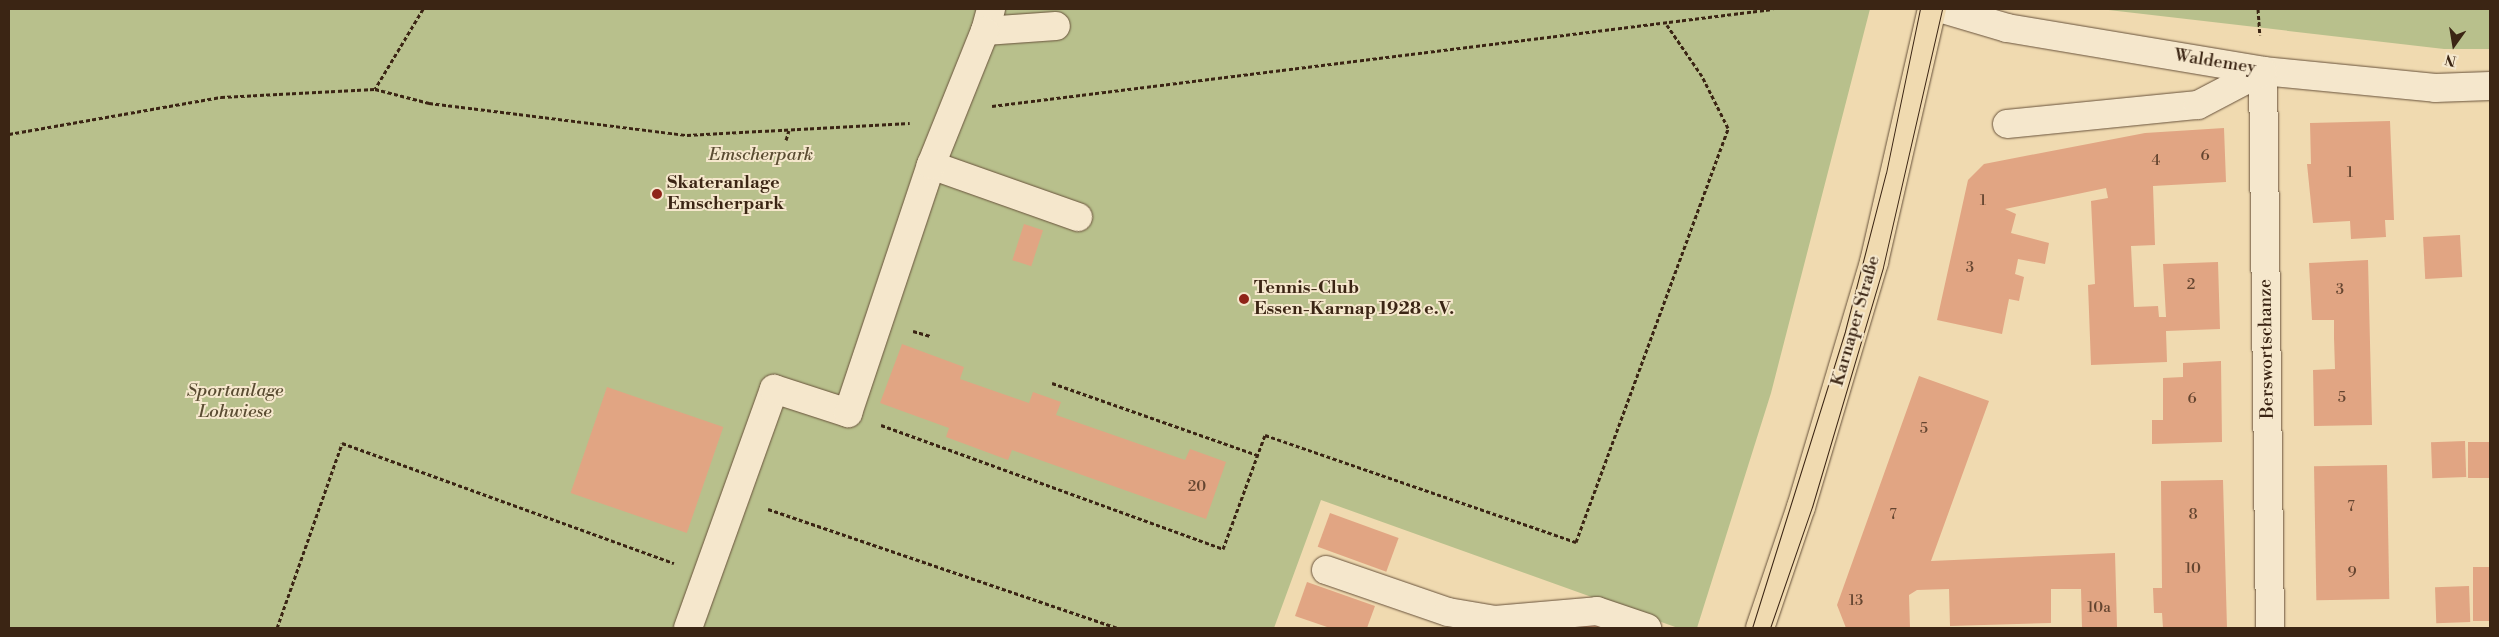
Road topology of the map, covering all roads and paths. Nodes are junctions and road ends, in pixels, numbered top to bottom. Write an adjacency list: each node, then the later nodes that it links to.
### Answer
1 (423, 9): 10 (path)
2 (1773, 9): 6 (path)
3 (1932, 9): 28 (main road, Karnaper Straße)
4 (1944, 9): 8 (street, Waldemey)
5 (988, 20): 7 (street); 11 (street)
6 (1667, 25): 11 (path); 20 (path)
7 (1056, 26)
8 (2263, 71): 9 (street, Waldemey); 12 (street); 29 (street, Berswortschanze)
9 (2490, 86)
10 (375, 90): 13 (path); 14 (path)
11 (950, 115): 13 (path); 16 (street)
12 (2007, 124)
13 (789, 130): 15 (path)
14 (9, 134)
15 (786, 140)
16 (931, 165): 17 (street); 19 (street)
17 (1078, 217)
18 (1052, 383): 20 (path)
19 (848, 413): 20 (path); 21 (street)
20 (1258, 456)
21 (735, 498): 23 (street); 26 (path)
22 (1326, 570): 27 (street)
23 (707, 575): 24 (path); 25 (street)
24 (277, 628)
25 (688, 628)
26 (1118, 628)
27 (1647, 628)
28 (1760, 628)
29 (2270, 628)

